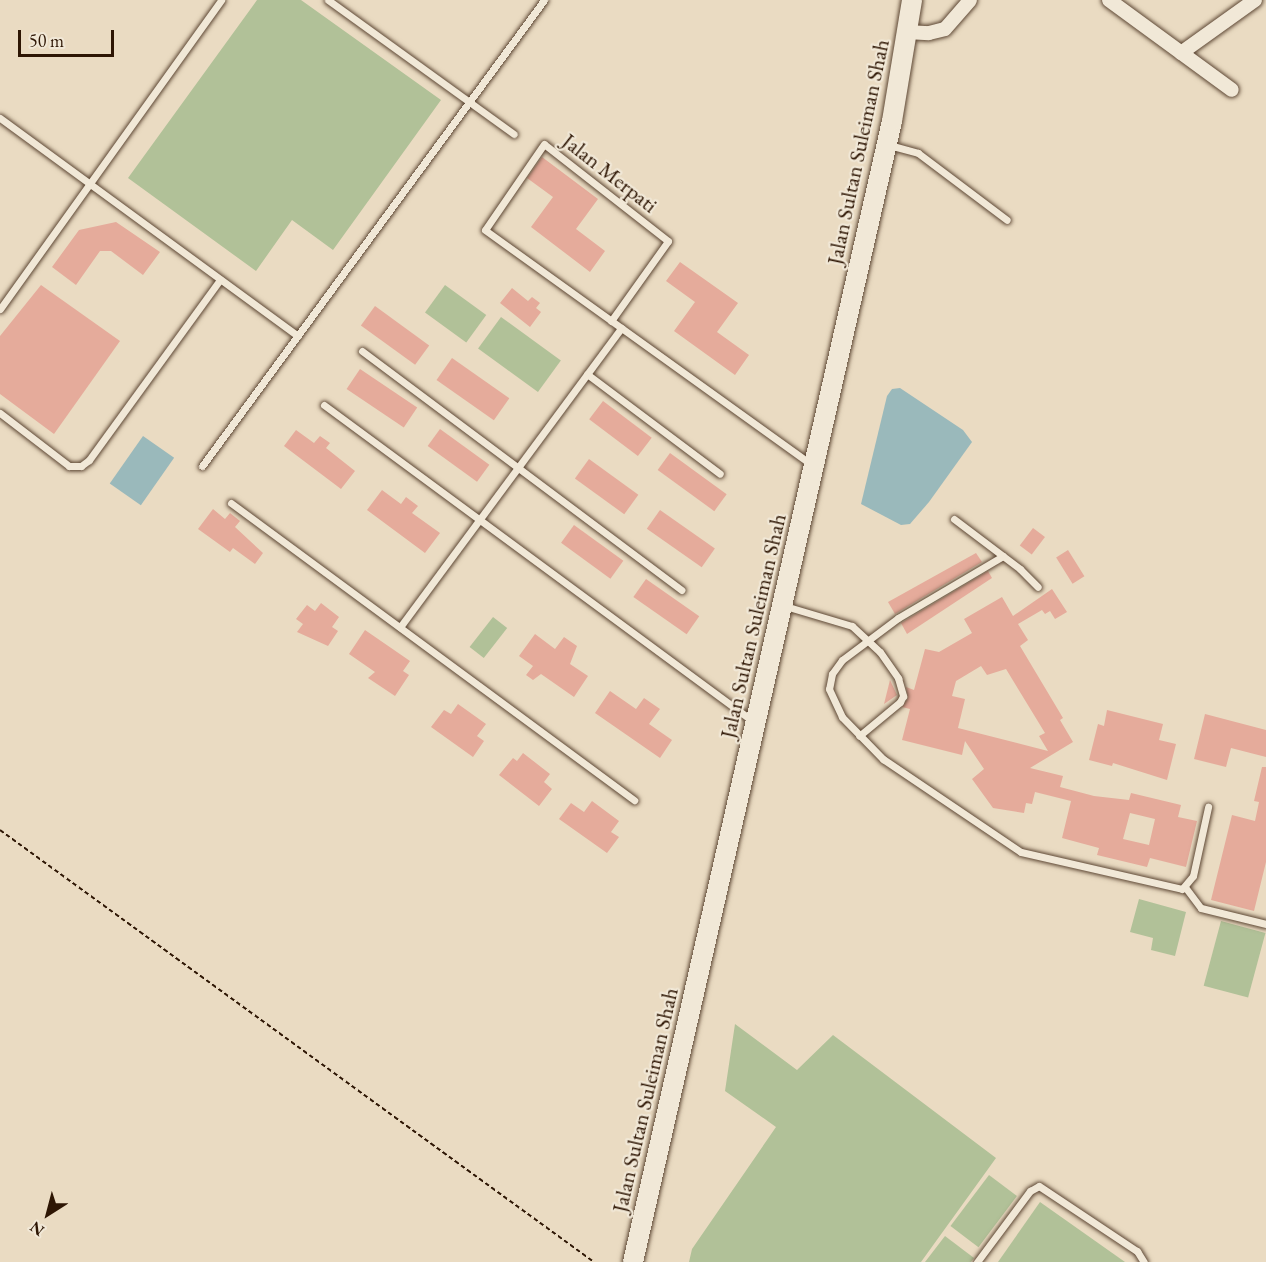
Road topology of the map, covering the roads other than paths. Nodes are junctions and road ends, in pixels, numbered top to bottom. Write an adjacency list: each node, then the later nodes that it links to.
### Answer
1 (221, 0): 15 (lane)
2 (328, 0): 11 (lane)
3 (544, 0): 11 (lane)
4 (912, 0): 8 (street, Jalan Sultan Suleiman Shah)
5 (970, 0): 8 (street)
6 (1109, 0): 9 (street)
7 (1255, 0): 9 (street)
8 (907, 32): 14 (street, Jalan Sultan Suleiman Shah)
9 (1181, 53): 10 (street)
10 (1232, 90)
11 (470, 103): 13 (lane); 21 (lane)
12 (0, 118): 15 (lane)
13 (514, 134)
14 (887, 145): 16 (lane); 28 (street, Jalan Sultan Suleiman Shah)
15 (90, 184): 17 (lane); 18 (lane)
16 (1007, 220)
17 (220, 280): 21 (lane); 25 (lane)
18 (0, 309)
19 (611, 321): 19 (lane, Jalan Merpati); 20 (lane, Jalan Merpati)
20 (621, 328): 23 (lane); 28 (lane, Jalan Merpati)
21 (298, 336): 26 (lane)
22 (362, 351): 27 (lane)
23 (587, 374): 27 (lane); 29 (lane)
24 (324, 405): 32 (lane)
25 (0, 413)
26 (202, 466)
27 (518, 467): 32 (lane); 35 (lane)
28 (814, 467): 36 (street, Jalan Sultan Suleiman Shah)
29 (720, 474)
30 (231, 503): 37 (lane)
31 (954, 519): 33 (lane)
32 (479, 520): 37 (lane); 39 (lane)
33 (1003, 555): 34 (lane); 38 (lane)
34 (1038, 587)
35 (682, 590)
36 (782, 605): 38 (lane); 39 (street, Jalan Sultan Suleiman Shah)
37 (400, 627): 41 (lane)
38 (869, 640): 40 (lane); 40 (lane)
39 (756, 723): 45 (street, Jalan Sultan Suleiman Shah)
40 (859, 736): 43 (lane)
41 (634, 800)
42 (1209, 807): 43 (lane)
43 (1185, 887): 44 (lane)
44 (1266, 924)
45 (633, 1262)
46 (977, 1262): 47 (lane)
47 (1144, 1262)

